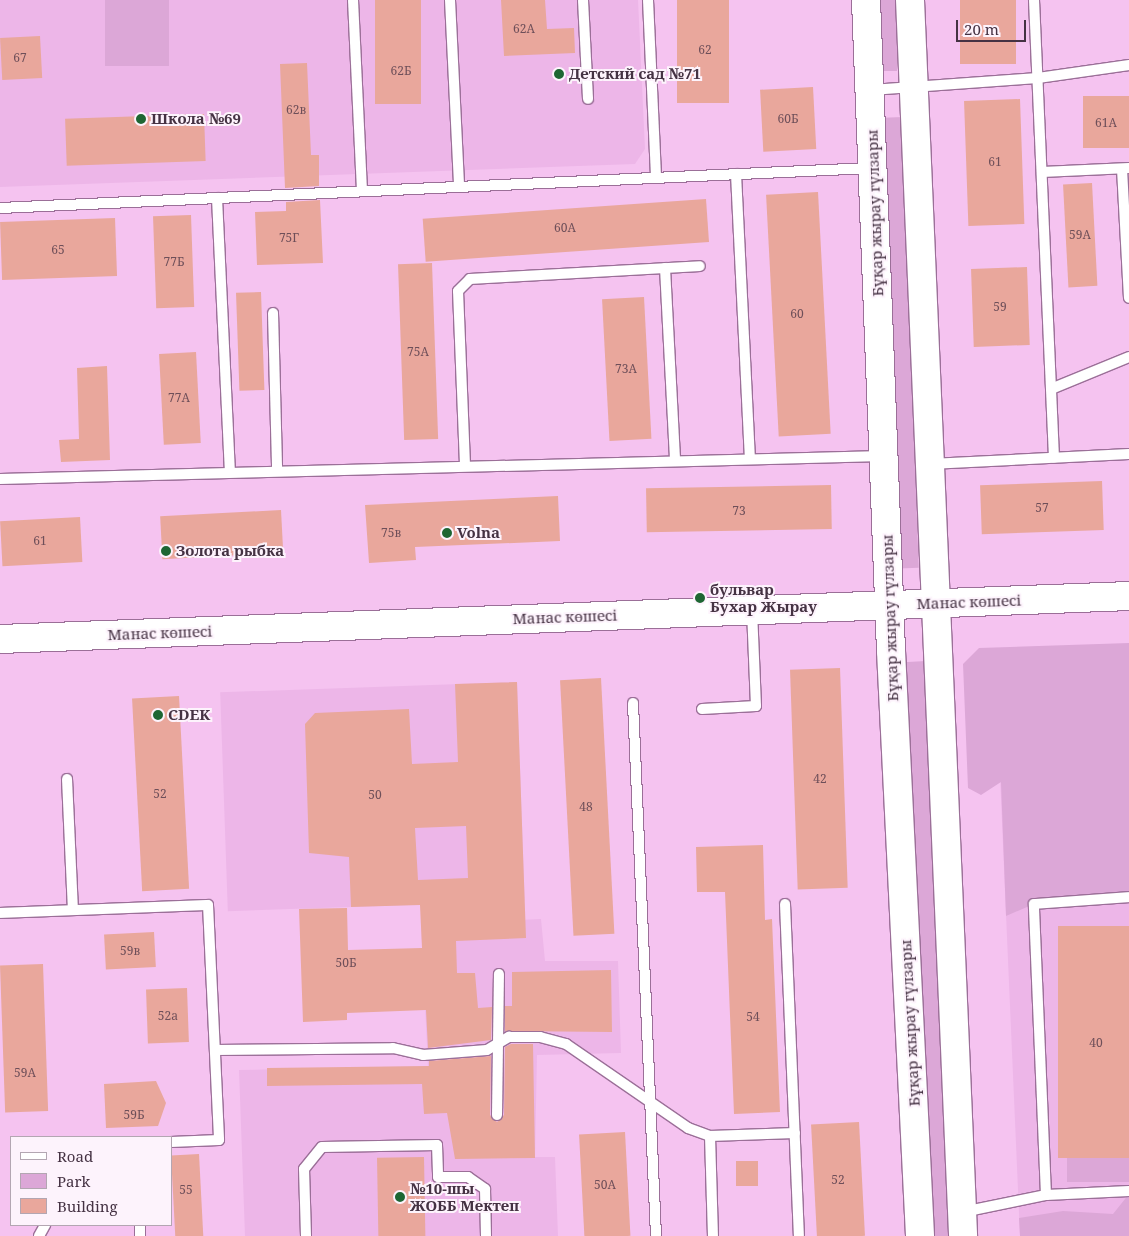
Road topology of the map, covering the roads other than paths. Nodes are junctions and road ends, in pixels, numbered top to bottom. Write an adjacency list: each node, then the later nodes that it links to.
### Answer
1 (353, 0): 19 (lane)
2 (450, 0): 18 (lane)
3 (583, 0): 12 (lane)
4 (648, 0): 17 (lane)
5 (866, 0): 11 (street, Бұқар жырау гүлзары)
6 (910, 0): 10 (street)
7 (1034, 0): 9 (lane)
8 (1129, 66): 9 (lane)
9 (1038, 78): 10 (lane); 15 (lane)
10 (914, 87): 11 (lane); 33 (street)
11 (870, 90): 13 (street, Бұқар жырау гүлзары)
12 (588, 100)
13 (874, 167): 16 (lane); 29 (street, Бұқар жырау гүлзары)
14 (1125, 168): 15 (lane); 24 (lane)
15 (1042, 172): 27 (lane)
16 (736, 174): 17 (lane); 30 (lane)
17 (656, 178): 18 (lane)
18 (459, 187): 19 (lane)
19 (362, 191): 20 (lane)
20 (217, 198): 21 (lane); 36 (lane)
21 (0, 208)
22 (700, 266): 23 (lane)
23 (665, 268): 32 (lane); 34 (lane)
24 (1129, 298)
25 (273, 313): 35 (lane)
26 (1129, 357): 27 (lane)
27 (1051, 389): 31 (lane)
28 (1129, 454): 31 (lane)
29 (884, 456): 30 (lane); 40 (street, Бұқар жырау гүлзары)
30 (750, 458): 32 (lane)
31 (1054, 458): 33 (lane)
32 (674, 460): 34 (lane)
33 (929, 464): 39 (street)
34 (465, 465): 35 (lane)
35 (277, 470): 36 (lane)
36 (230, 471): 37 (lane)
37 (0, 479)
38 (1129, 596): 39 (street, Манас көшесі)
39 (934, 603): 40 (street, Манас көшесі); 60 (street)
40 (889, 605): 41 (street, Манас көшесі); 66 (street, Бұқар жырау гүлзары)
41 (752, 610): 42 (street, Манас көшесі); 44 (lane)
42 (0, 639)
43 (633, 702): 53 (lane)
44 (702, 709)
45 (67, 779): 48 (lane)
46 (1129, 897): 59 (lane)
47 (786, 904): 55 (lane)
48 (73, 910): 49 (lane); 52 (lane)
49 (0, 912)
50 (499, 974): 51 (lane)
51 (498, 1044): 52 (lane); 53 (lane); 54 (lane)
52 (215, 1050): 57 (lane)
53 (649, 1102): 56 (lane); 63 (lane)
54 (498, 1115)
55 (795, 1133): 56 (lane); 65 (lane)
56 (710, 1136): 64 (lane)
57 (172, 1142)
58 (1129, 1191): 59 (lane)
59 (1046, 1195): 60 (lane)
60 (963, 1224)
61 (306, 1236): 62 (lane)
62 (486, 1236)
63 (656, 1236)
64 (713, 1236)
65 (799, 1236)
66 (920, 1236)

